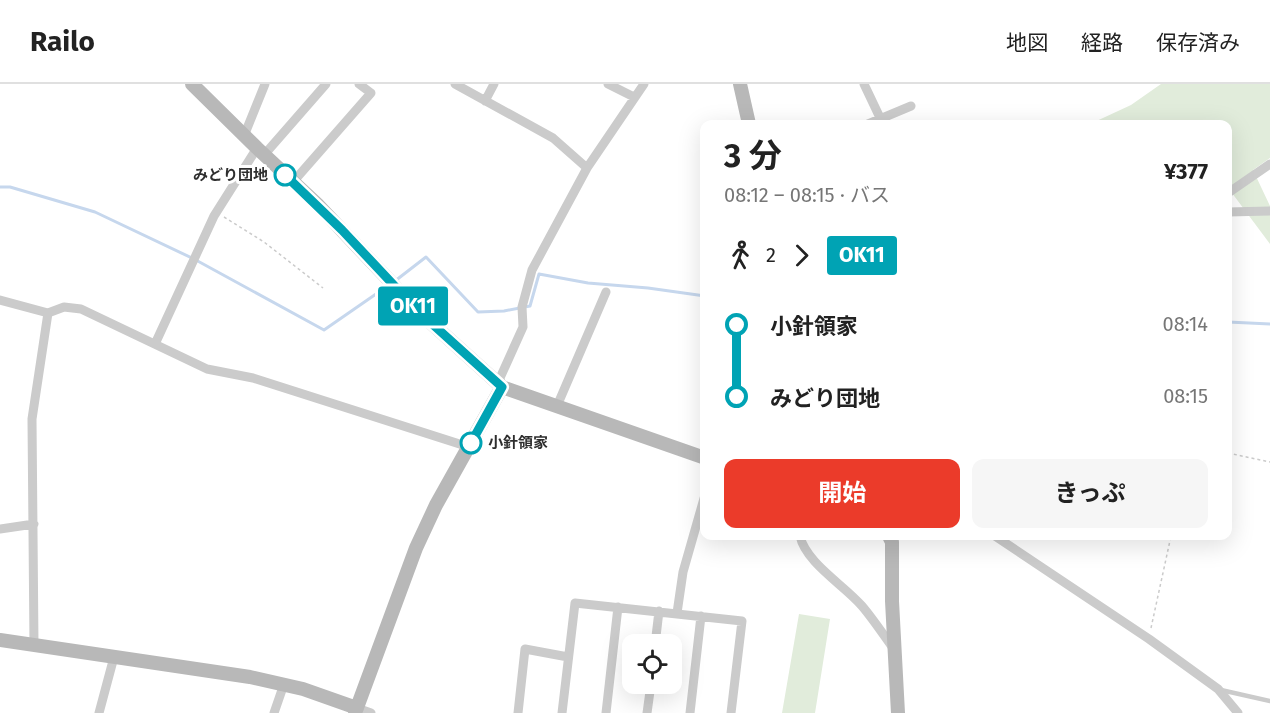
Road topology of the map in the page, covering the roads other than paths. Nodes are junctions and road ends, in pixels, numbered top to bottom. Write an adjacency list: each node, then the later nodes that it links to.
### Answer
1 (192, 84): 17 (street)
2 (265, 84): 17 (street)
3 (327, 84): 18 (street)
4 (359, 84): 21 (street)
5 (455, 84): 12 (street)
6 (494, 84): 12 (street)
7 (608, 84): 11 (street)
8 (644, 84): 11 (street)
9 (740, 84): 14 (street)
10 (864, 84): 15 (street)
11 (634, 97): 20 (street)
12 (484, 101): 20 (street)
13 (911, 106): 16 (street)
14 (748, 120)
15 (882, 120)
16 (884, 120)
17 (244, 136): 18 (street)
18 (261, 152): 21 (street); 28 (street)
19 (1270, 164): 22 (street)
20 (587, 168): 29 (street)
21 (293, 182): 29 (street)
22 (1232, 190)
23 (1270, 211): 24 (street)
24 (1232, 212)
25 (606, 292): 30 (street)
26 (0, 300): 27 (street)
27 (48, 313): 28 (street); 34 (street)
28 (155, 344): 31 (street)
29 (502, 387): 30 (street); 31 (street)
30 (557, 406): 32 (street)
31 (469, 447): 53 (street)
32 (700, 456)
33 (700, 512): 41 (street)
34 (34, 524): 35 (street); 45 (street)
35 (0, 529)
36 (801, 540): 46 (street)
37 (891, 540): 46 (street)
38 (1001, 540): 50 (street)
39 (618, 607): 40 (street); 48 (street); 59 (street)
40 (659, 611): 41 (street); 43 (street)
41 (677, 613): 42 (street)
42 (701, 616): 61 (street); 62 (street)
43 (656, 634)
44 (0, 640): 45 (street)
45 (34, 645): 47 (street)
46 (895, 650): 63 (street)
47 (114, 657): 49 (street); 54 (street)
48 (568, 657): 57 (street); 58 (street)
49 (284, 684): 53 (street); 55 (street)
50 (1218, 689): 52 (lane); 64 (street)
51 (650, 694): 60 (street)
52 (1270, 701)
53 (356, 710): 56 (street)
54 (99, 713)
55 (274, 713)
56 (371, 713)
57 (518, 713)
58 (562, 713)
59 (606, 713)
60 (647, 713)
61 (690, 713)
62 (731, 713)
63 (898, 713)
64 (1238, 713)

